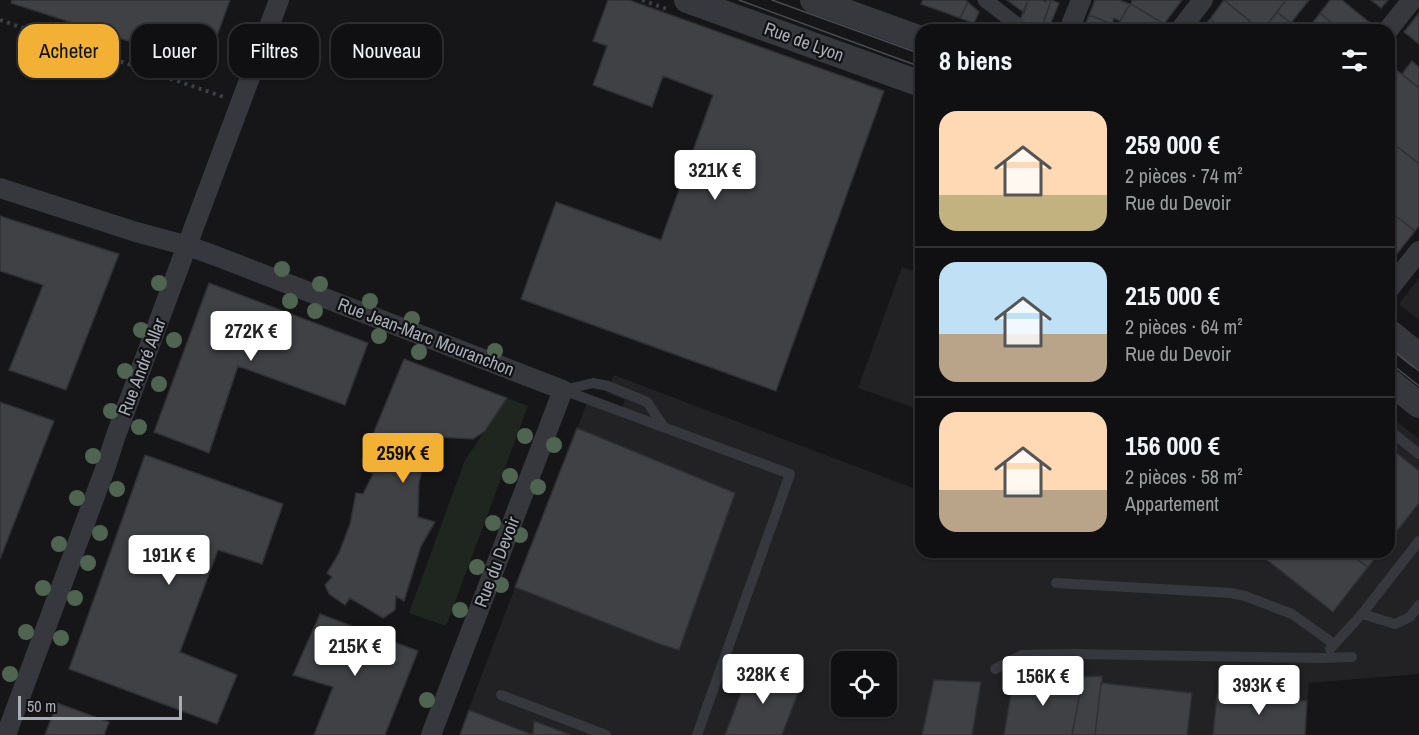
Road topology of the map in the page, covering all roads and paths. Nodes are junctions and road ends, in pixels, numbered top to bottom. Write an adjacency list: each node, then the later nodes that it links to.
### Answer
1 (279, 0): 15 (street, Rue André Allar)
2 (687, 0): 14 (street, Rue de Lyon)
3 (813, 0): 13 (street)
4 (985, 0): 9 (street)
5 (1081, 0): 10 (street)
6 (1203, 0): 11 (street)
7 (1412, 0): 12 (street)
8 (0, 21): 15 (path)
9 (1016, 24)
10 (1071, 24)
11 (1185, 24)
12 (1393, 24)
13 (915, 37)
14 (915, 82)
15 (241, 103): 17 (street, Rue André Allar)
16 (0, 188): 17 (street, Rue Jean-Marc Mouranchon)
17 (188, 246): 23 (street, Rue Jean-Marc Mouranchon); 37 (street, Rue André Allar)
18 (1419, 251): 19 (street)
19 (1395, 281)
20 (1395, 337): 21 (street)
21 (1419, 356)
22 (1395, 386): 24 (street)
23 (563, 390): 25 (lane); 25 (lane); 38 (street, Rue du Devoir)
24 (1419, 405)
25 (664, 428): 40 (lane)
26 (1395, 435): 27 (lane)
27 (1419, 454)
28 (1419, 542): 31 (lane)
29 (1056, 583): 32 (lane)
30 (1419, 606): 31 (lane)
31 (1362, 614): 32 (lane)
32 (1334, 644): 34 (lane)
33 (1352, 657): 34 (lane)
34 (1322, 658): 35 (lane)
35 (995, 669)
36 (501, 695): 39 (lane)
37 (6, 735)
38 (431, 735)
39 (606, 735)
40 (697, 735)

